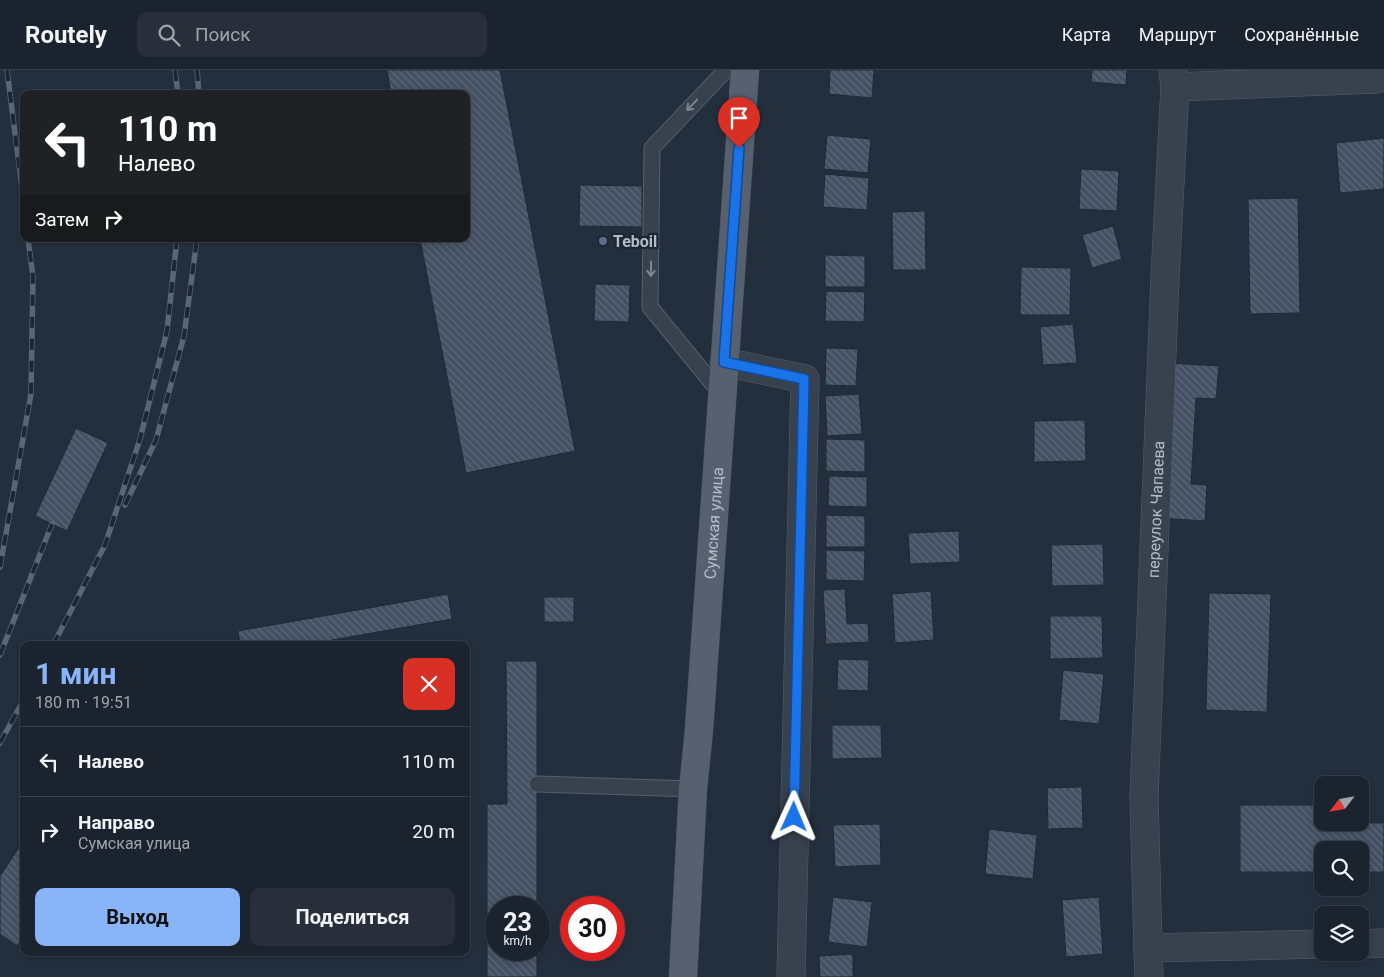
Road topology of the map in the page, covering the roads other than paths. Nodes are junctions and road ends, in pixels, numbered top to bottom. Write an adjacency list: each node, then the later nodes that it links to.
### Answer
1 (726, 70): 6 (lane, one-way to 6)
2 (745, 70): 5 (main road, Сумская улица)
3 (1384, 76): 4 (street)
4 (1174, 78): 12 (street, переулок Чапаева)
5 (724, 362): 6 (main road, Сумская улица); 14 (street)
6 (722, 395): 8 (main road, Сумская улица)
7 (537, 784): 8 (lane)
8 (693, 789): 13 (main road, Сумская улица)
9 (1384, 943): 11 (street)
10 (1314, 944): 12 (street)
11 (1369, 944)
12 (1148, 948): 15 (street, переулок Чапаева)
13 (683, 977)
14 (791, 977)
15 (1149, 977)

